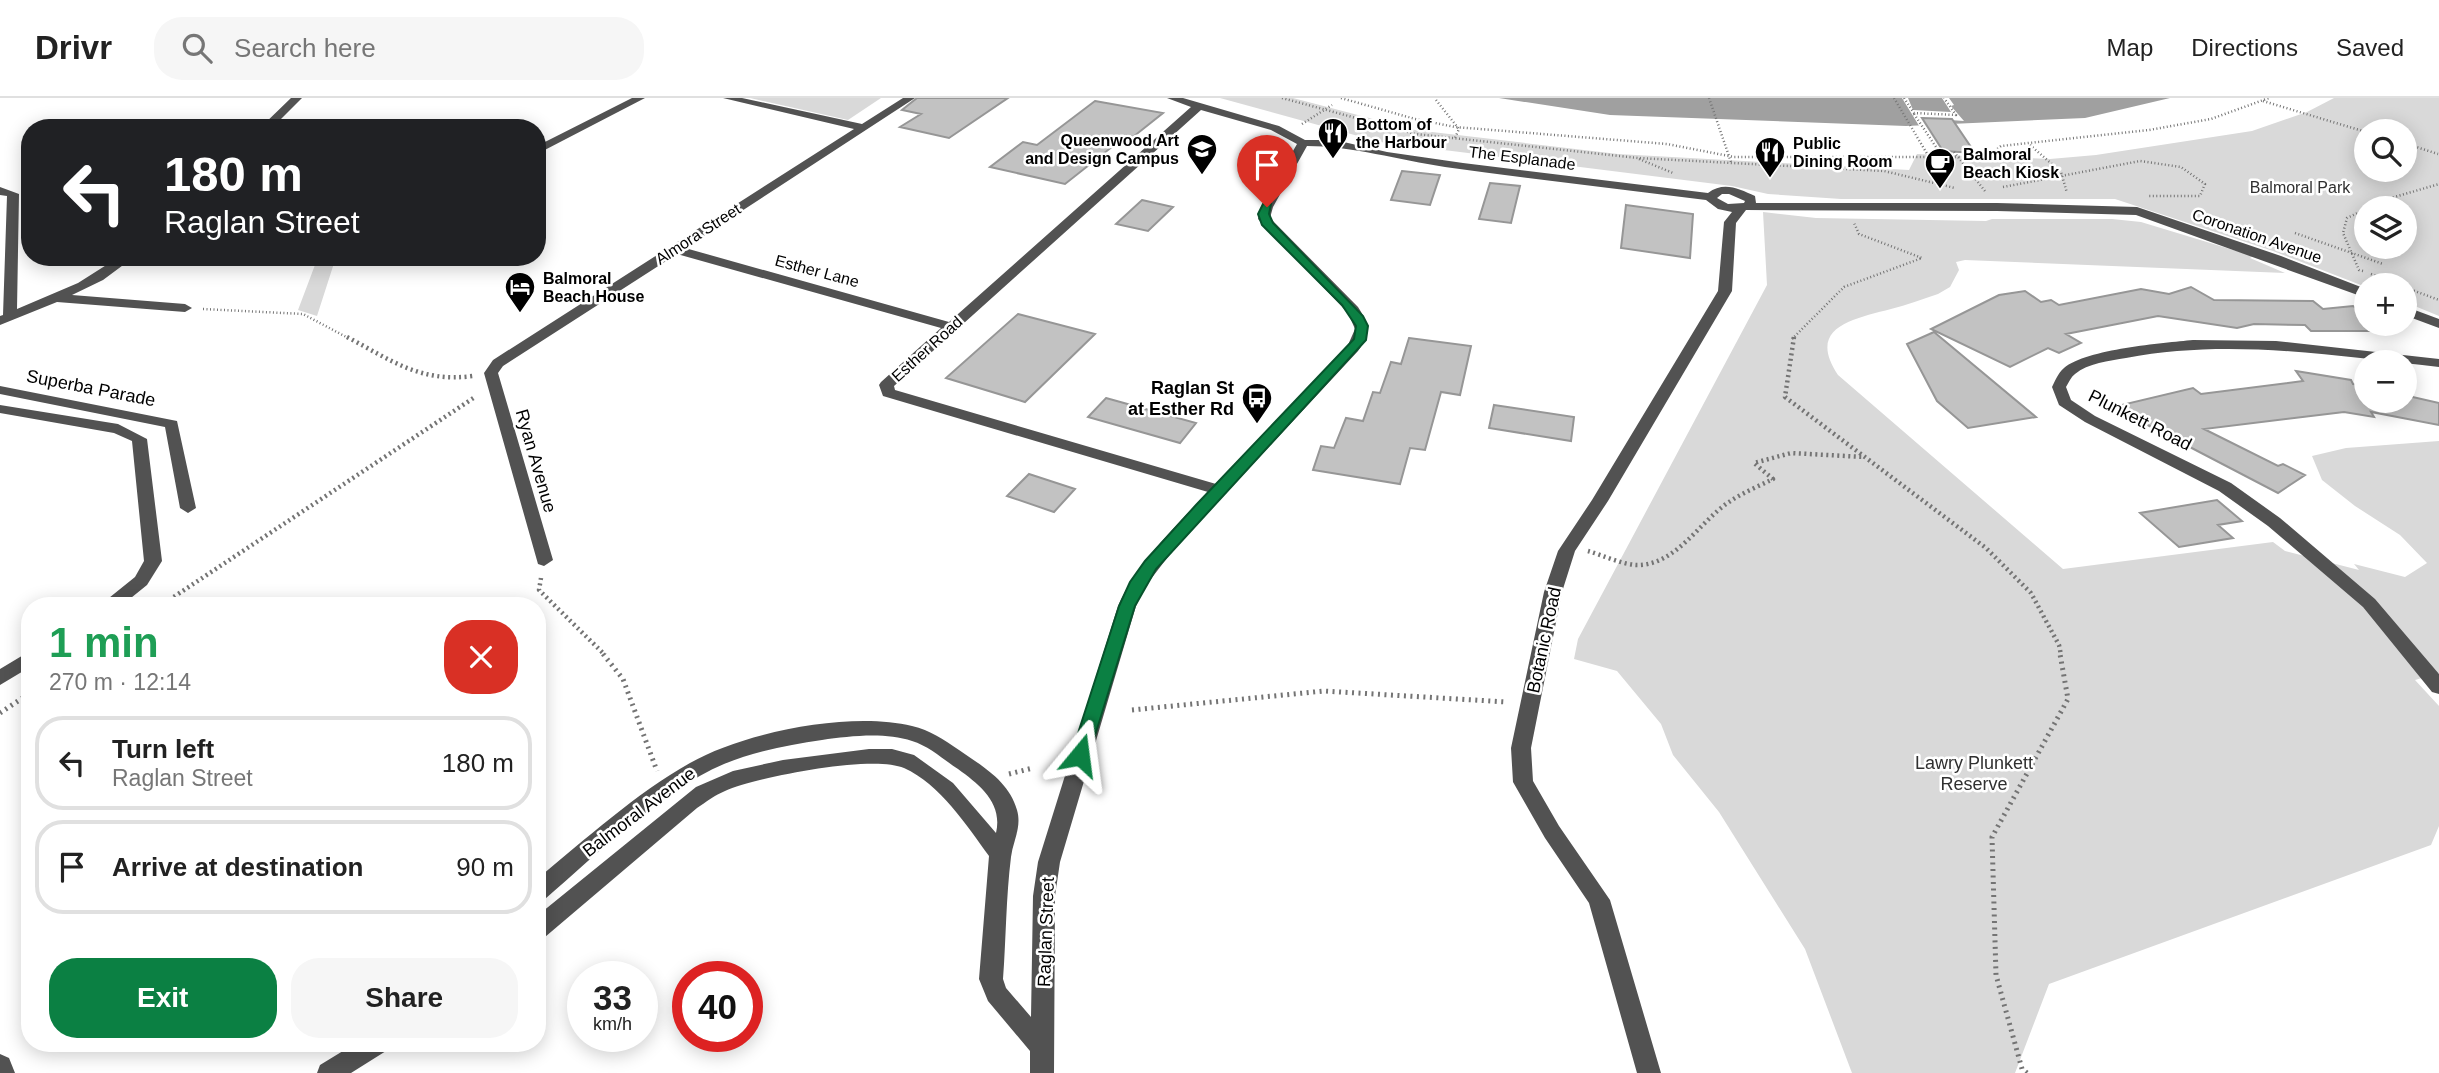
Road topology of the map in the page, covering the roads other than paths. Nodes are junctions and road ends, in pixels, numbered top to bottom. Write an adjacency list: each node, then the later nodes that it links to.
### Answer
1 (640, 98): 10 (street)
2 (728, 98): 8 (street)
3 (909, 98): 8 (street, Almora Street)
4 (1172, 98): 6 (street, The Esplanade)
5 (293, 99): 7 (street)
6 (1199, 106): 9 (street, The Esplanade); 22 (street, Esther Road)
7 (274, 119)
8 (864, 128): 14 (street, Almora Street)
9 (1303, 143): 12 (street, The Esplanade); 27 (street, Raglan Street)
10 (546, 146)
11 (0, 191): 20 (street)
12 (1710, 197): 13 (street); 13 (street, The Esplanade)
13 (1741, 209): 16 (street, Coronation Avenue); 44 (street, Botanic Road)
14 (674, 249): 22 (street, Esther Lane); 24 (street, Almora Street)
15 (117, 266): 17 (street)
16 (2354, 289)
17 (54, 298): 18 (street); 20 (street)
18 (185, 308)
19 (2417, 315): 21 (street)
20 (5, 319)
21 (2439, 324)
22 (952, 327): 27 (street, Esther Road)
23 (2439, 363): 33 (street, Plunkett Road)
24 (483, 374): 29 (street, Ryan Avenue)
25 (0, 390): 28 (street, Superba Parade)
26 (0, 409): 30 (street, Superba Parade)
27 (1218, 490): 37 (street, Raglan Street)
28 (188, 508)
29 (544, 560)
30 (120, 597)
31 (21, 664): 32 (street)
32 (0, 678)
33 (2439, 687)
34 (1000, 854): 35 (street, Balmoral Avenue); 36 (street, Balmoral Avenue); 37 (street, Balmoral Avenue)
35 (546, 884)
36 (546, 922)
37 (1043, 1048): 43 (street, Raglan Street)
38 (346, 1052): 42 (street)
39 (362, 1052): 42 (street)
40 (0, 1066): 41 (street)
41 (3, 1073)
42 (327, 1073)
43 (1042, 1073)
44 (1649, 1073)

